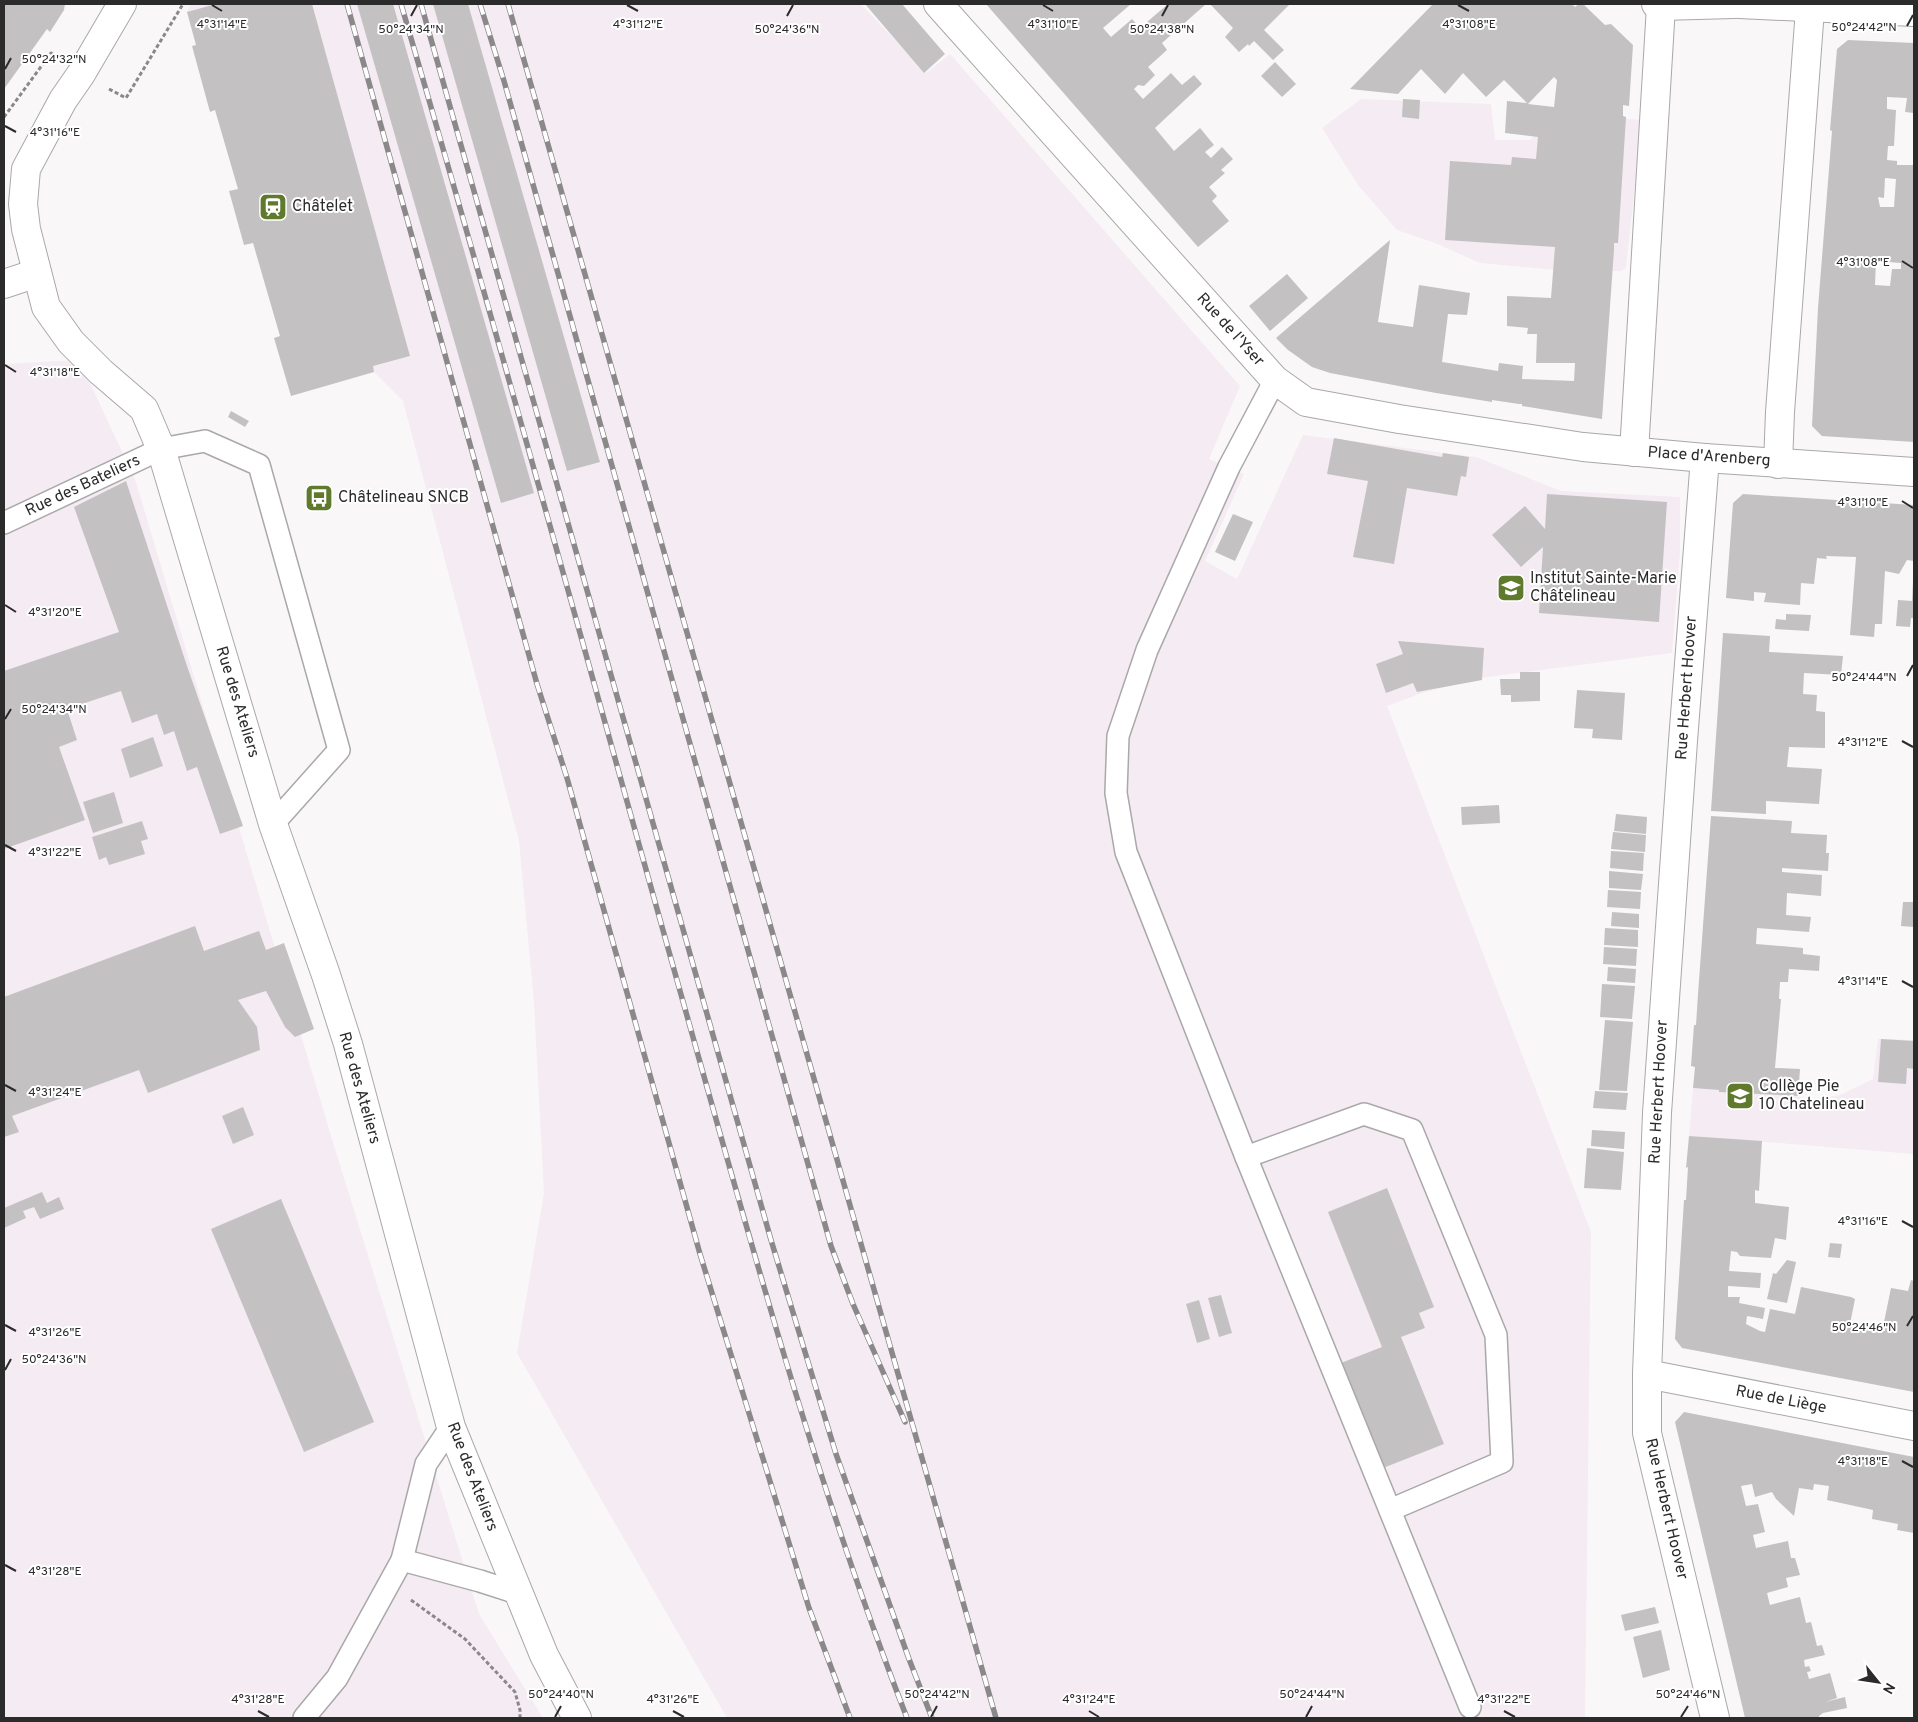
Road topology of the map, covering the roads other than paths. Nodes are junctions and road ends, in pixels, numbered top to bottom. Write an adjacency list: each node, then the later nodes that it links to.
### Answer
1 (938, 4): 10 (street, Rue de l'Yser)
2 (1734, 4): 4 (street, Place d'Arenberg)
3 (1739, 4): 6 (street)
4 (1659, 5): 12 (street, Place d'Arenberg)
5 (114, 8): 8 (street, Rue des Ateliers)
6 (1810, 9): 7 (street); 14 (street, Place d'Arenberg)
7 (1914, 12)
8 (37, 273): 9 (street); 11 (street, Rue des Ateliers)
9 (4, 284)
10 (1275, 380): 12 (street, Rue de l'Yser); 18 (lane)
11 (162, 449): 16 (lane, Rue des Bateliers); 17 (street, Rue des Ateliers); 17 (lane, Rue des Bateliers)
12 (1634, 452): 13 (street, Place d'Arenberg)
13 (1705, 458): 14 (street, Place d'Arenberg); 19 (street, Rue Herbert Hoover)
14 (1778, 464): 15 (street)
15 (1914, 472)
16 (4, 523)
17 (273, 824): 21 (street, Rue des Ateliers)
18 (1246, 1157): 22 (lane); 22 (lane)
19 (1648, 1374): 20 (street, Rue de Liège); 28 (street, Rue Herbert Hoover)
20 (1914, 1426)
21 (451, 1427): 23 (lane); 24 (street, Rue des Ateliers)
22 (1390, 1510): 25 (lane)
23 (402, 1560): 24 (lane); 26 (lane)
24 (520, 1594): 27 (street, Rue des Ateliers)
25 (1470, 1707)
26 (304, 1718)
27 (577, 1718)
28 (1715, 1718)

